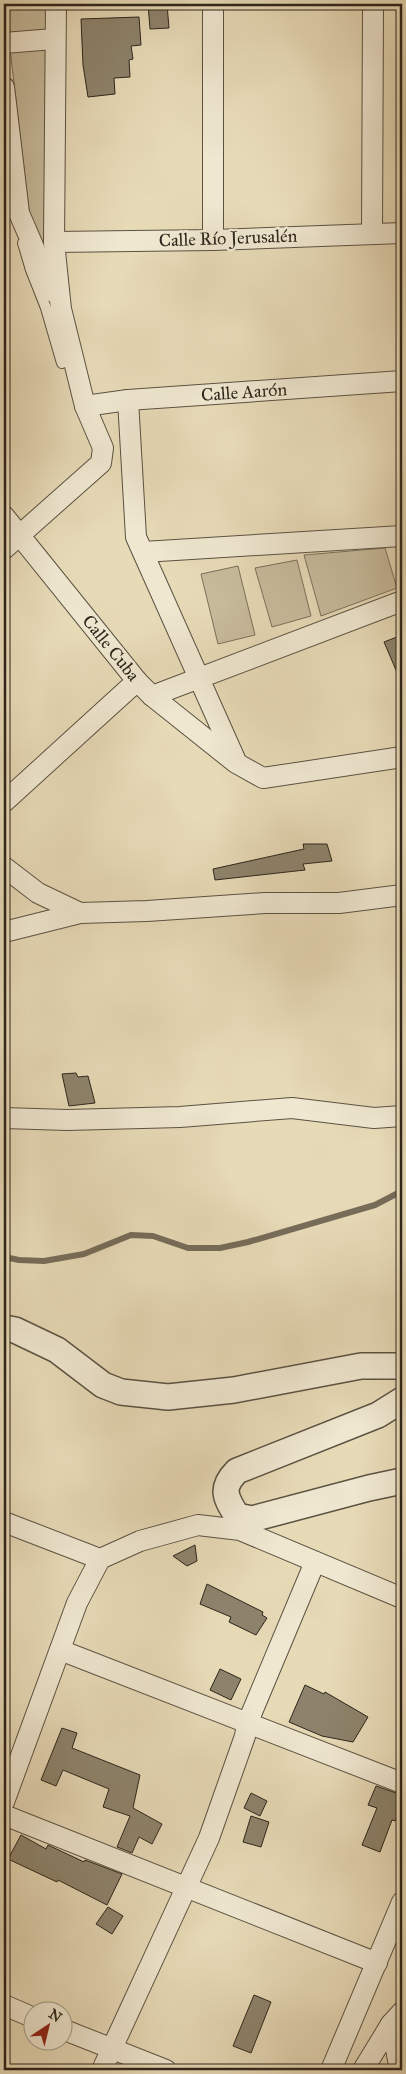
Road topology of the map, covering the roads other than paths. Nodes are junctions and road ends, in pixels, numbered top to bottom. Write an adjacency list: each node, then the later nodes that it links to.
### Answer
1 (56, 4): 4 (street)
2 (213, 4): 10 (street)
3 (373, 4): 9 (street)
4 (54, 39): 5 (street); 11 (street)
5 (4, 43)
6 (4, 87): 7 (street)
7 (19, 212): 12 (street); 13 (lane)
8 (402, 233): 9 (street, Calle Río Jerusalén)
9 (372, 234): 10 (street, Calle Río Jerusalén)
10 (213, 240): 11 (street, Calle Río Jerusalén)
11 (54, 242): 12 (street)
12 (61, 309): 16 (street)
13 (62, 363)
14 (402, 381): 15 (street, Calle Aarón)
15 (128, 400): 16 (street, Calle Aarón); 21 (street)
16 (85, 406): 18 (street)
17 (4, 516): 18 (street, Calle Cuba)
18 (20, 536): 20 (street); 24 (street, Calle Cuba)
19 (402, 536): 21 (street)
20 (4, 549)
21 (143, 552): 23 (street)
22 (402, 601): 23 (street)
23 (197, 678): 25 (street); 27 (street)
24 (138, 681): 25 (street, Calle Cuba); 28 (street)
25 (152, 696): 27 (street, Calle Cuba)
26 (402, 757): 27 (street, Calle Cuba)
27 (236, 763)
28 (4, 802)
29 (4, 868): 31 (street)
30 (402, 895): 31 (street)
31 (80, 913): 32 (street)
32 (4, 932)
33 (402, 1116): 34 (street)
34 (4, 1118)
35 (4, 1328): 36 (street)
36 (402, 1368)
37 (402, 1400): 39 (street)
38 (402, 1481): 39 (street)
39 (228, 1521): 41 (street); 42 (street)
40 (4, 1522): 41 (street)
41 (100, 1559): 44 (street)
42 (315, 1562): 43 (street); 45 (street)
43 (402, 1598)
44 (60, 1650): 45 (street); 47 (street)
45 (247, 1724): 46 (street); 49 (street)
46 (402, 1783)
47 (4, 1802)
48 (4, 1815): 49 (street)
49 (187, 1887): 51 (street); 56 (street)
50 (402, 1902): 51 (street)
51 (377, 1963): 60 (street)
52 (4, 2005): 53 (street)
53 (22, 2013)
54 (397, 2018): 57 (street); 61 (street)
55 (72, 2033): 56 (street)
56 (112, 2049): 58 (street); 59 (street)
57 (365, 2069)
58 (102, 2070)
59 (166, 2070)
60 (331, 2070)
61 (400, 2070)

